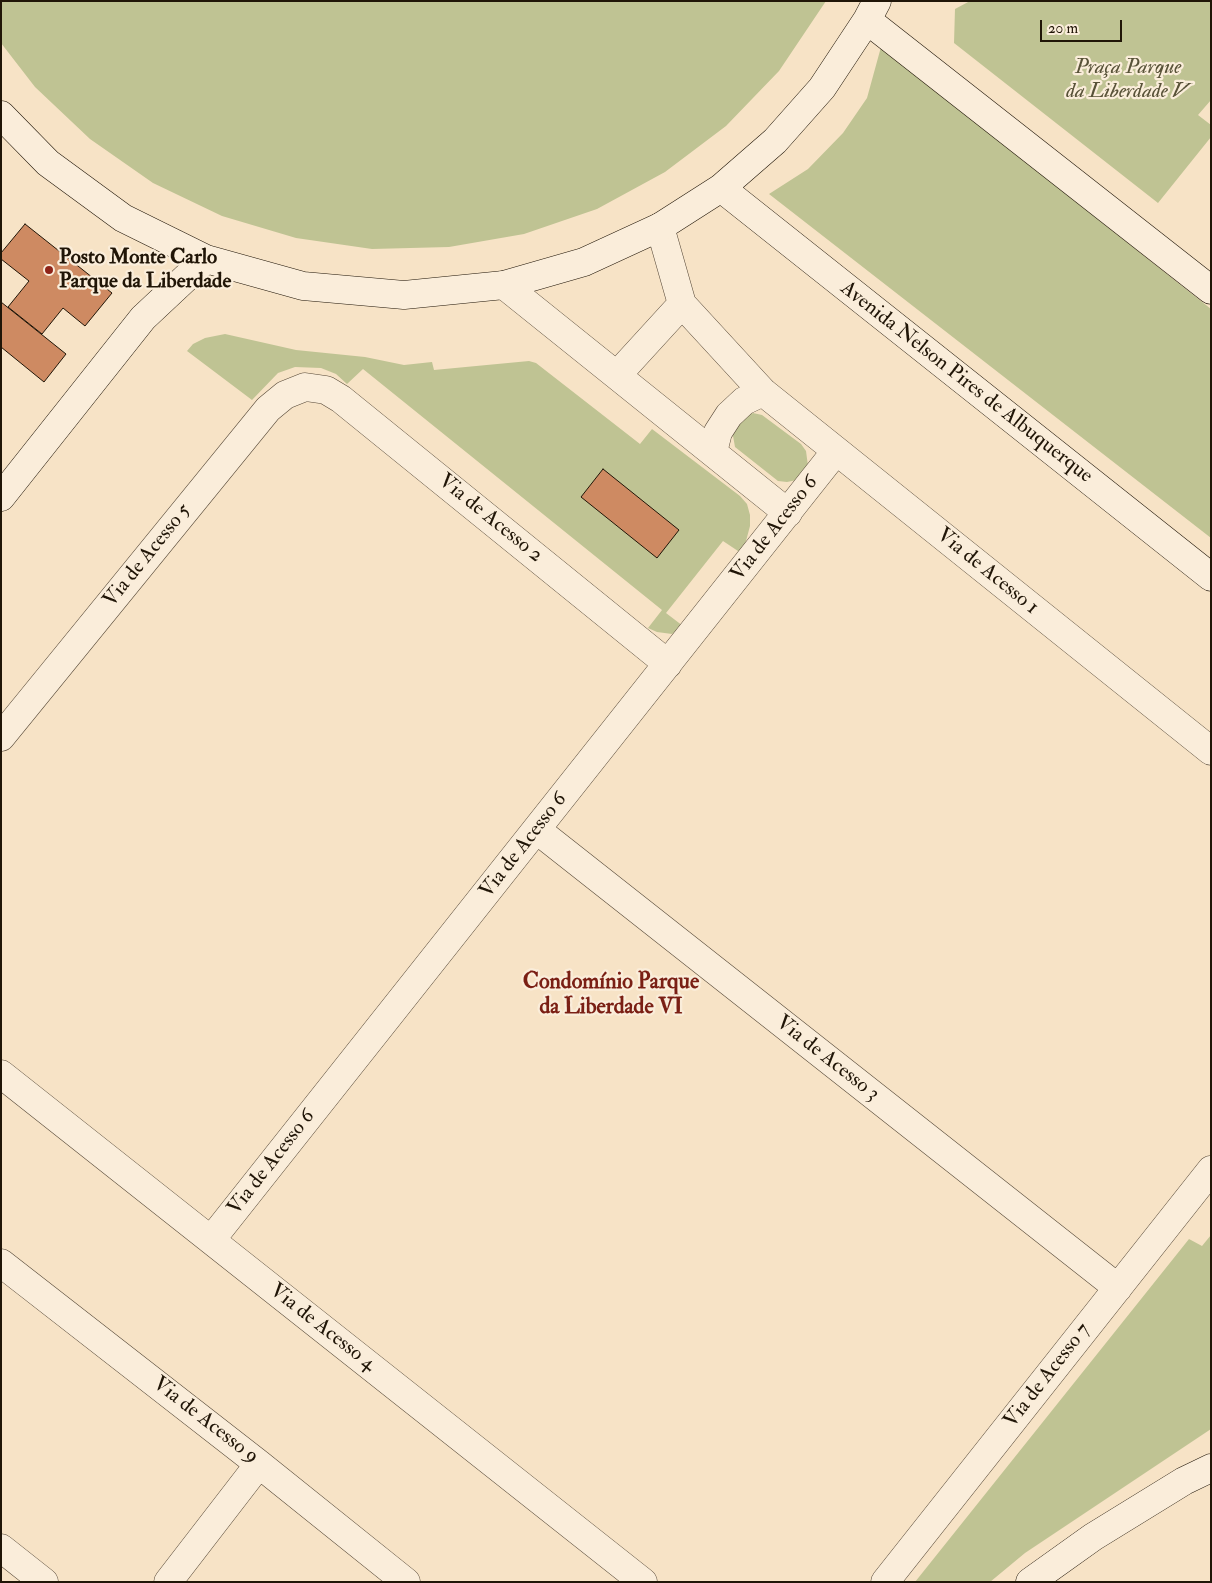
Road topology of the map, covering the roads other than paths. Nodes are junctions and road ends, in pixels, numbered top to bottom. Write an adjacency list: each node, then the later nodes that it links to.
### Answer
1 (872, 11): 3 (street); 7 (street)
2 (1, 115): 5 (street)
3 (720, 188): 4 (street); 16 (street, Avenida Nelson Pires de Albuquerque)
4 (660, 228): 6 (street); 8 (street)
5 (206, 259): 6 (street); 14 (street)
6 (504, 285): 9 (street)
7 (1211, 290)
8 (682, 304): 9 (street); 11 (street, Via de Acesso 1)
9 (618, 374): 12 (street)
10 (305, 387): 17 (street, Via de Acesso 2); 18 (street, Via de Acesso 5)
11 (763, 392): 12 (street); 13 (street, Via de Acesso 1)
12 (713, 452): 15 (street)
13 (836, 452): 15 (street, Via de Acesso 6); 19 (street, Via de Acesso 1)
14 (1, 497)
15 (788, 513): 17 (street, Via de Acesso 6)
16 (1211, 577)
17 (668, 664): 20 (street, Via de Acesso 6)
18 (1, 738)
19 (1211, 751)
20 (537, 830): 23 (street, Via de Acesso 6); 25 (street, Via de Acesso 3)
21 (1, 1074): 23 (street, Via de Acesso 4)
22 (1211, 1170): 25 (street, Via de Acesso 7)
23 (211, 1240): 32 (street, Via de Acesso 4)
24 (1, 1263): 26 (street, Via de Acesso 9)
25 (1118, 1288): 33 (street, Via de Acesso 7)
26 (260, 1464): 30 (street); 31 (street, Via de Acesso 9)
27 (1211, 1468): 34 (street)
28 (1, 1548): 29 (street)
29 (44, 1582)
30 (168, 1582)
31 (406, 1582)
32 (643, 1582)
33 (885, 1582)
34 (1030, 1582)

